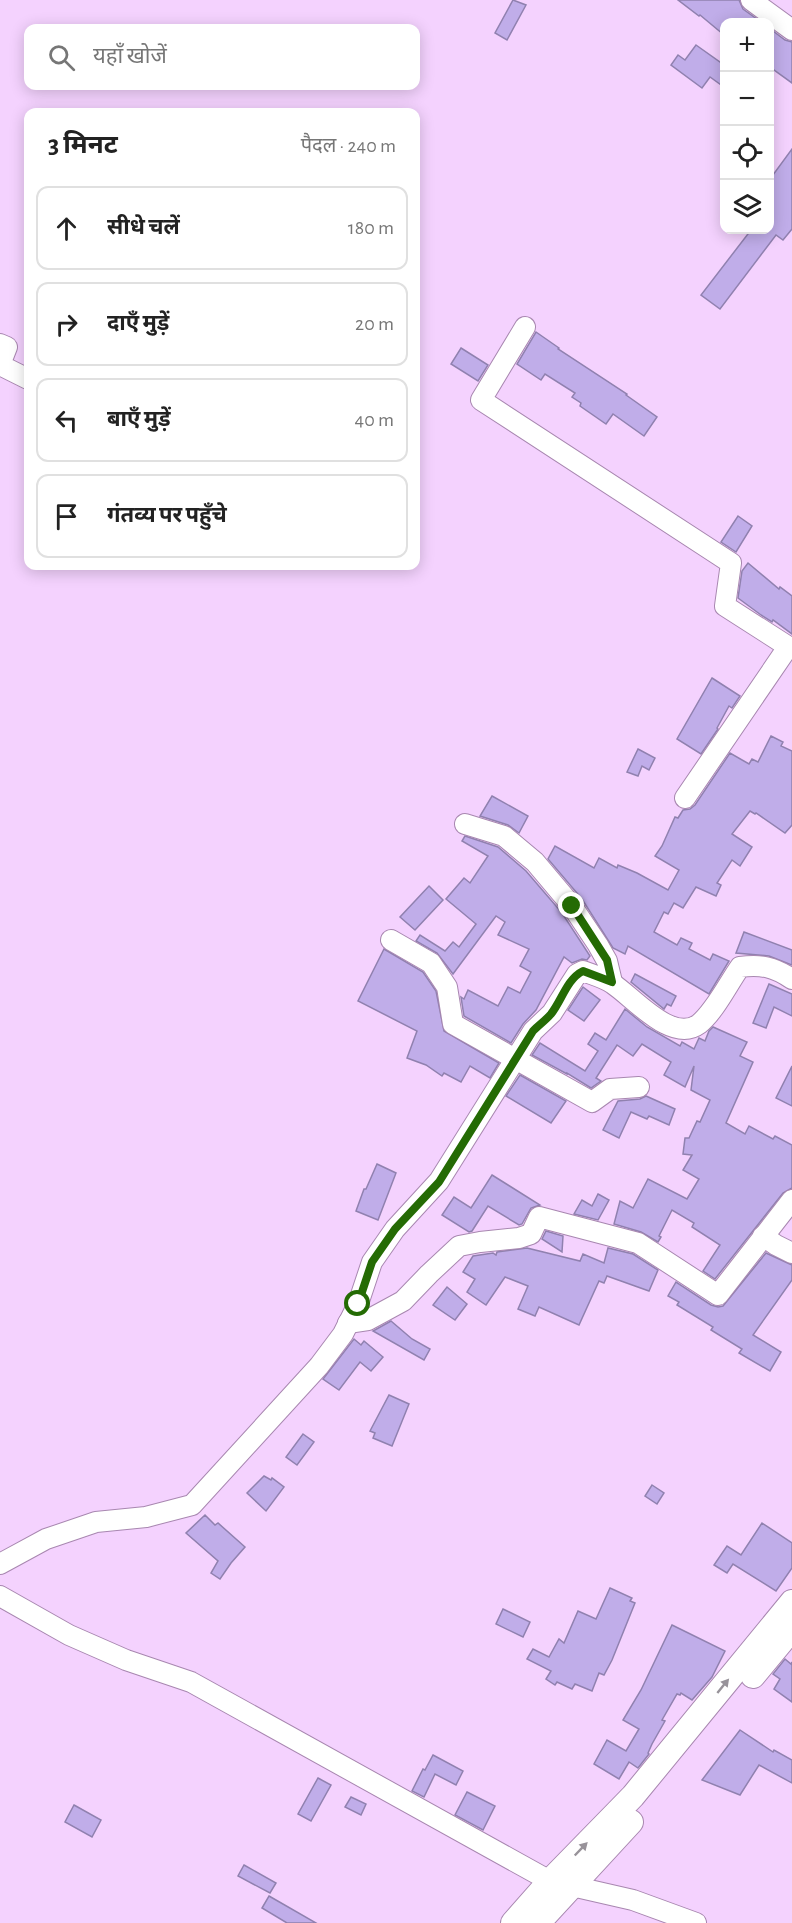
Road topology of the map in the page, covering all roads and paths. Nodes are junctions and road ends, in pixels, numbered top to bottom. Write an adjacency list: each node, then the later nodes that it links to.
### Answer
1 (751, 0): 2 (street)
2 (792, 30)
3 (525, 327): 6 (street)
4 (0, 344): 5 (street)
5 (24, 377)
6 (790, 648): 7 (street)
7 (685, 798)
8 (465, 824): 11 (street)
9 (391, 940): 12 (street)
10 (792, 979): 11 (street)
11 (612, 982): 12 (street)
12 (515, 1060): 13 (street); 17 (street)
13 (639, 1088)
14 (792, 1200): 15 (street)
15 (763, 1236): 16 (street); 17 (street)
16 (792, 1252)
17 (348, 1323): 18 (street)
18 (0, 1564)
19 (0, 1596): 22 (street)
20 (792, 1602): 22 (main road, one-way to 20)
21 (792, 1629): 22 (main road)
22 (561, 1883): 23 (main road); 24 (main road); 25 (street)
23 (513, 1923)
24 (538, 1923)
25 (696, 1923)

